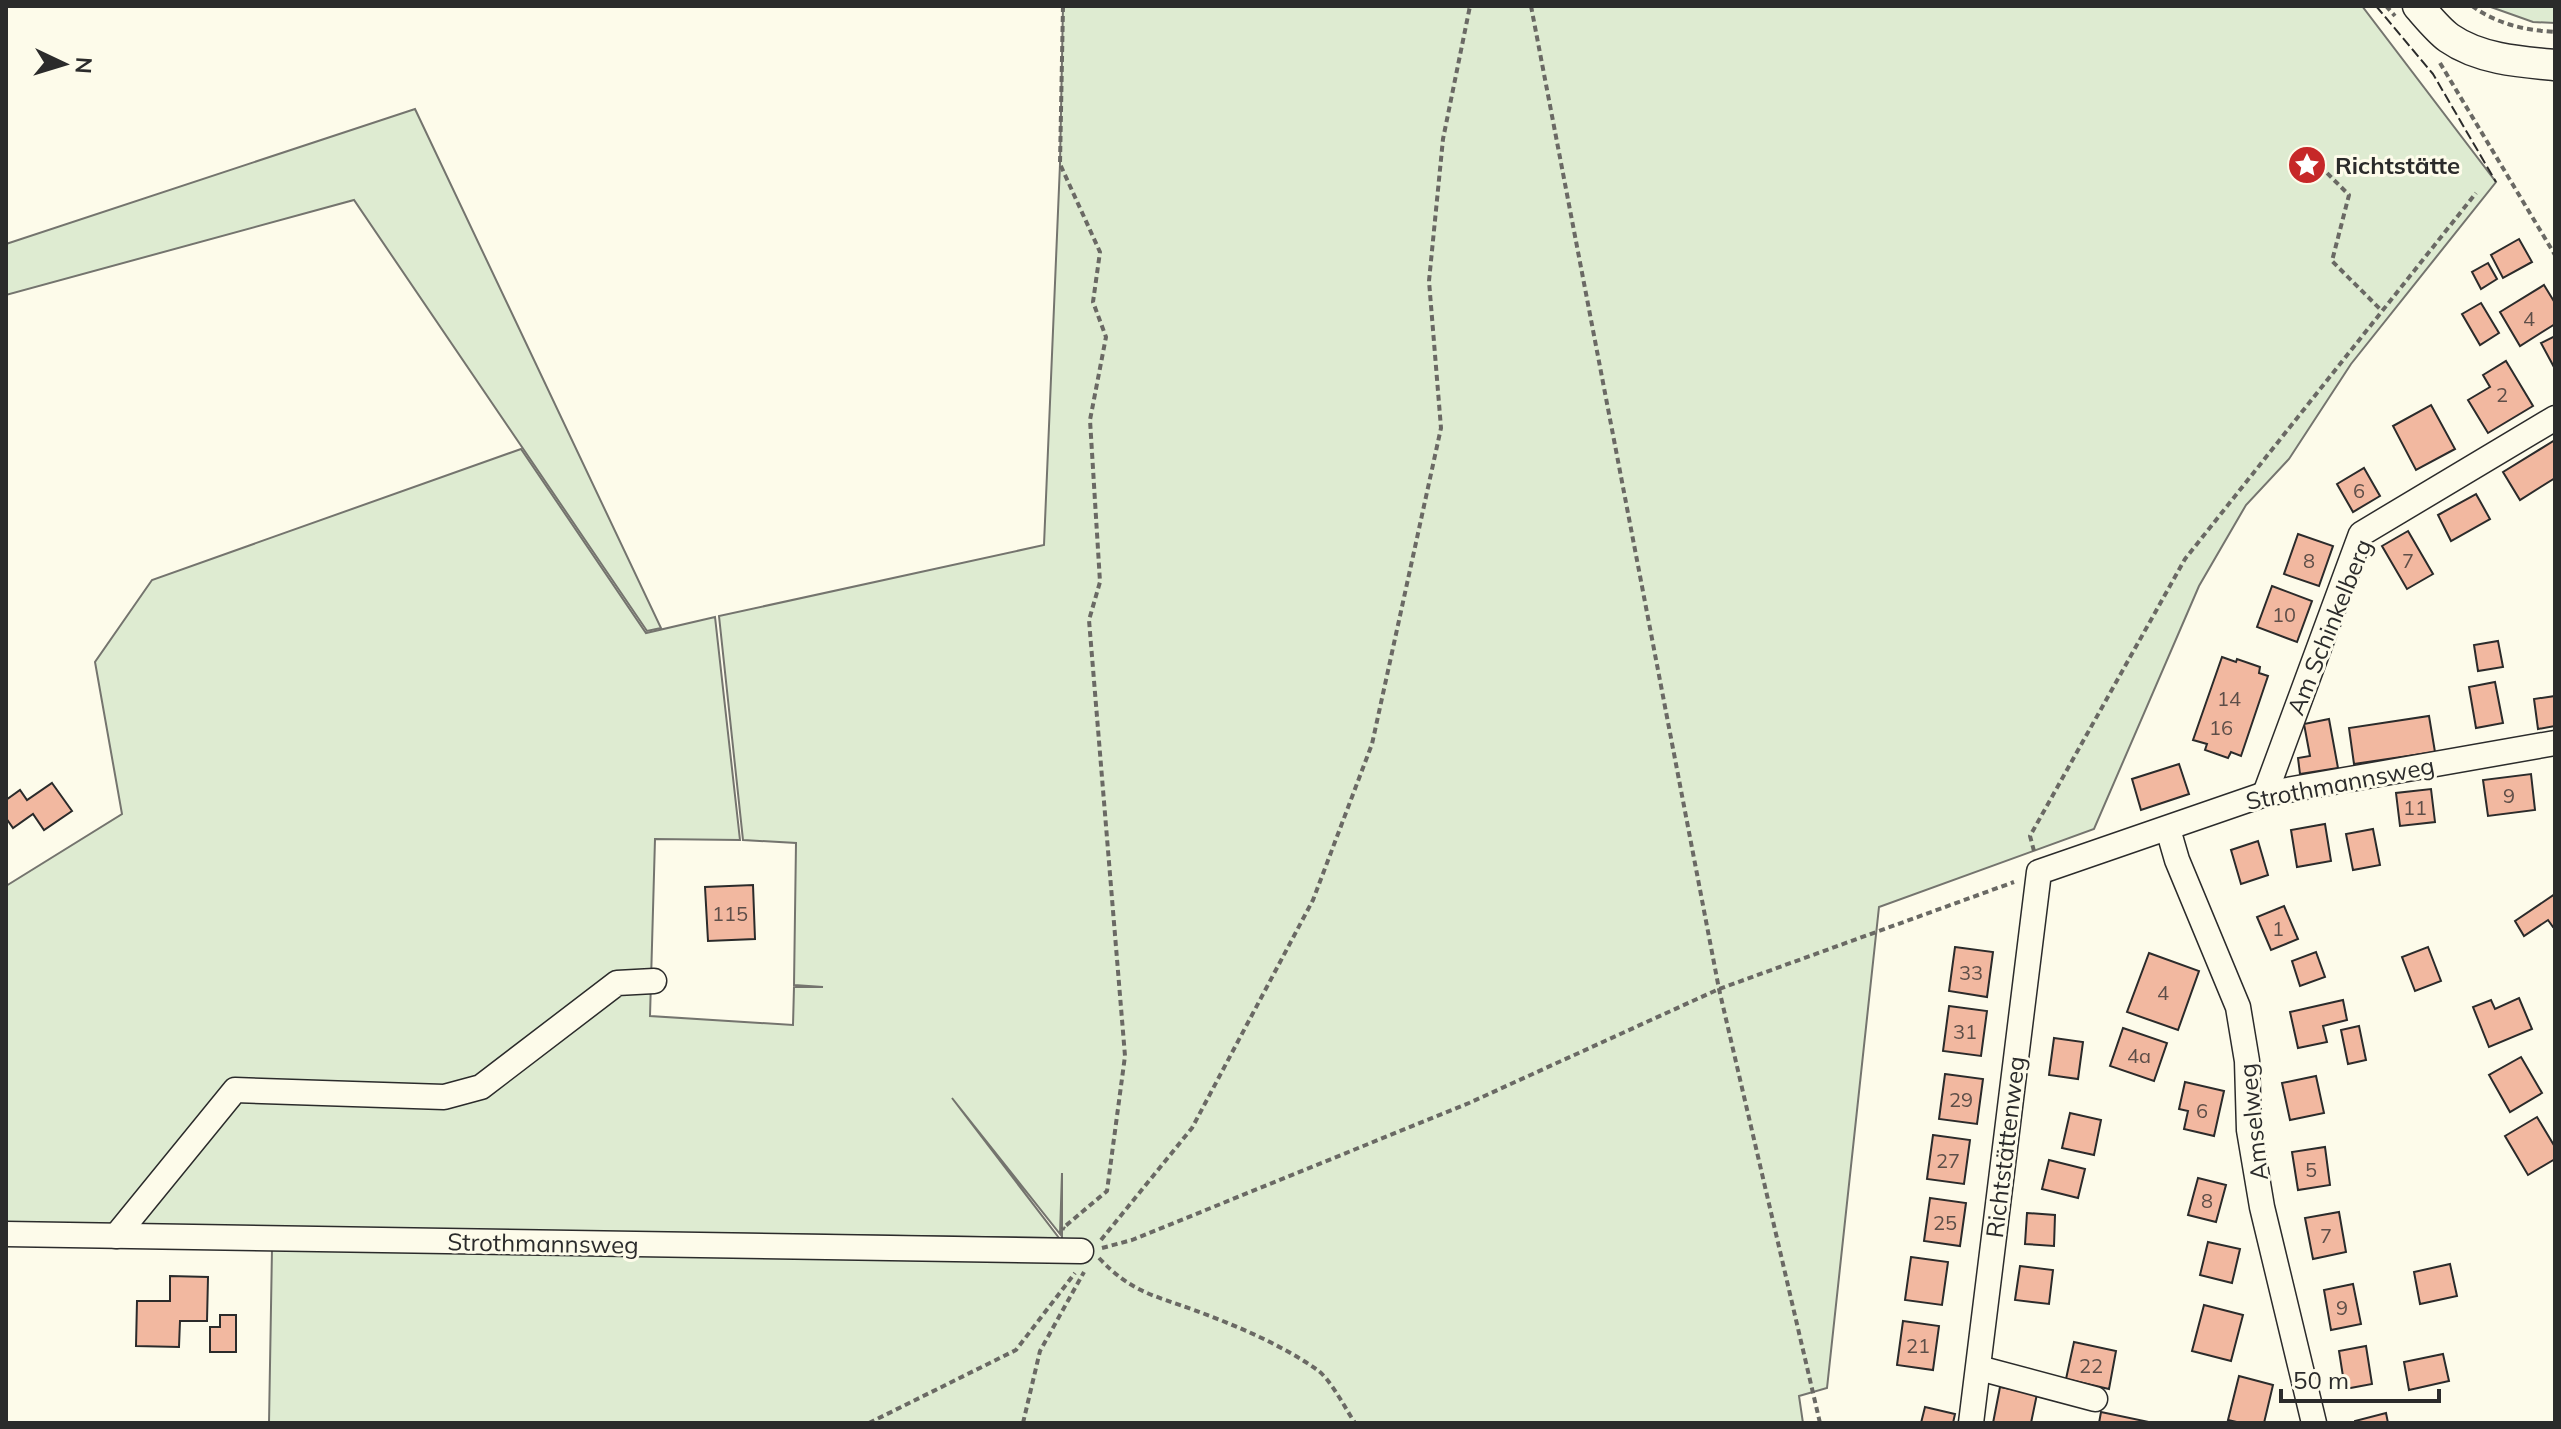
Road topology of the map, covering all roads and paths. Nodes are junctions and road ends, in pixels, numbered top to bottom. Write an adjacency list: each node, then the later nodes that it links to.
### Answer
1 (1063, 6): 23 (path)
2 (1470, 6): 23 (path)
3 (1531, 6): 20 (path)
4 (2386, 6): 6 (path)
5 (2472, 6): 7 (path)
6 (2408, 12): 9 (main road)
7 (2555, 32)
8 (2431, 53): 12 (path)
9 (2555, 65)
10 (2313, 159): 13 (path)
11 (2476, 193): 13 (path)
12 (2555, 255)
13 (2382, 311): 18 (path)
14 (2555, 418): 16 (street, Am Schinkelberg)
15 (2555, 743): 16 (street, Strothmannsweg)
16 (2265, 794): 17 (street, Strothmannsweg)
17 (2168, 829): 18 (street, Strothmannsweg); 31 (street, Amselweg)
18 (2039, 872): 20 (path); 24 (street, Richtstättenweg)
19 (654, 981): 22 (street)
20 (1719, 989): 23 (path); 29 (path)
21 (6, 1234): 22 (street, Strothmannsweg)
22 (116, 1236): 23 (street, Strothmannsweg)
23 (1086, 1256): 26 (path); 27 (path); 28 (path)
24 (1979, 1368): 25 (street); 30 (street, Richtstättenweg)
25 (2095, 1399)
26 (869, 1423)
27 (1023, 1423)
28 (1355, 1423)
29 (1820, 1423)
30 (1971, 1423)
31 (2314, 1423)

